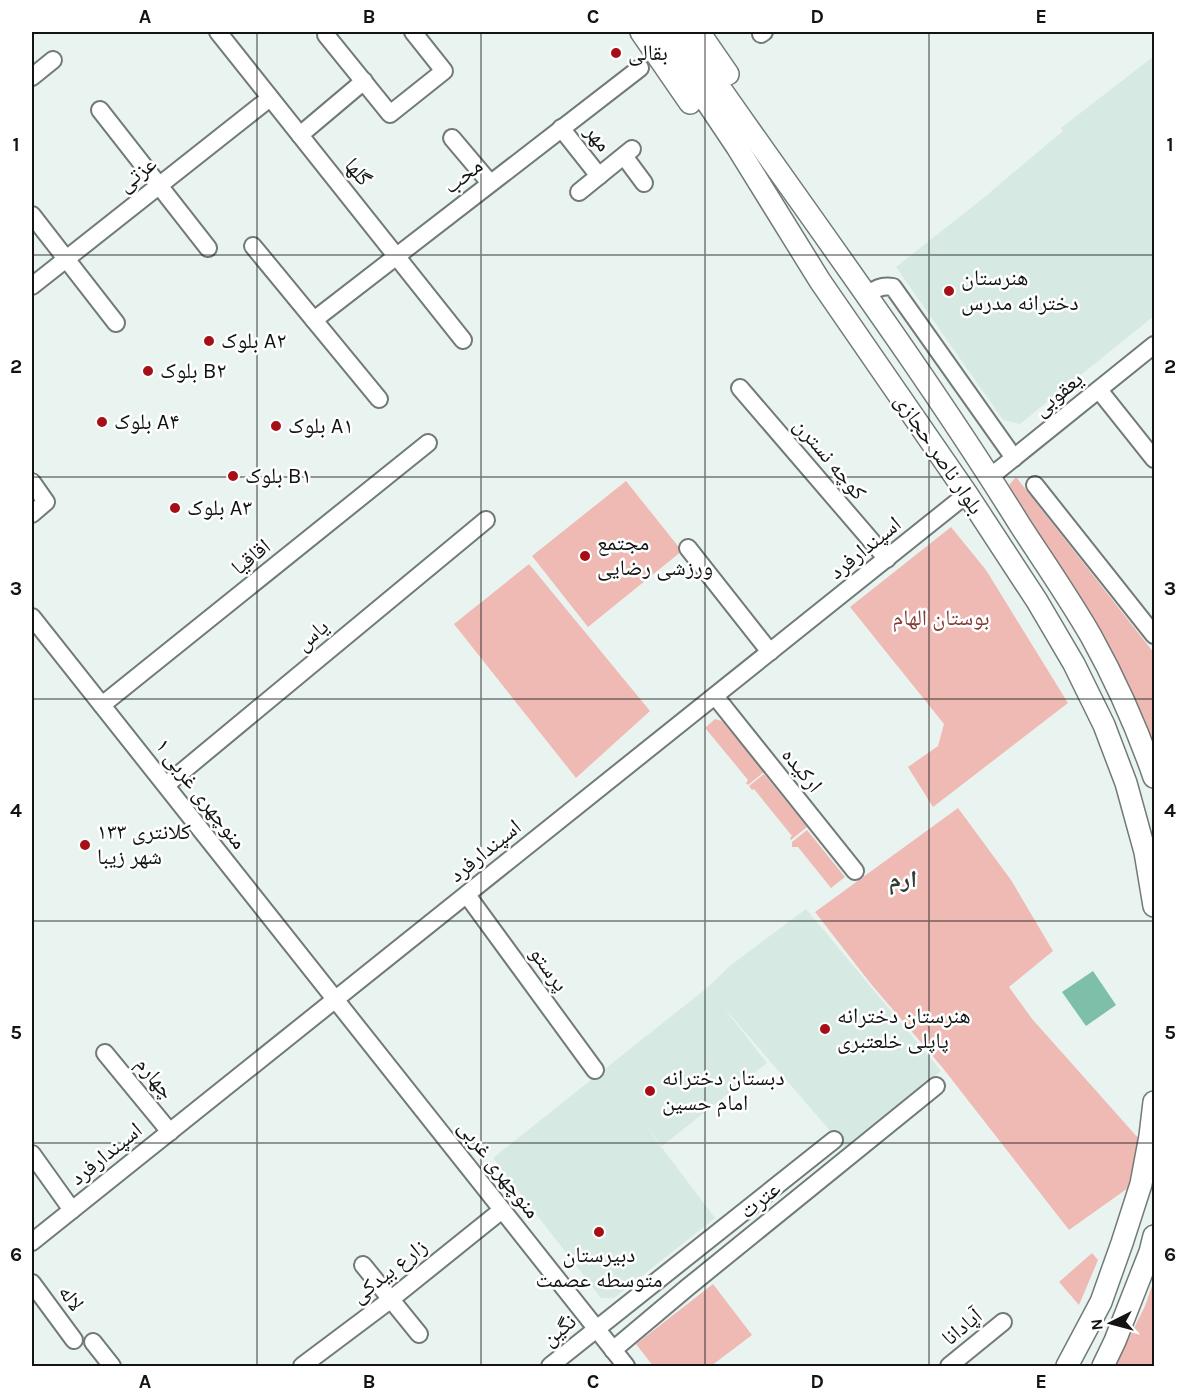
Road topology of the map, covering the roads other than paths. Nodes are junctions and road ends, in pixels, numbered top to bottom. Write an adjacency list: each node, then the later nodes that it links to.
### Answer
1 (218, 32): 12 (street, گلها)
2 (413, 32): 11 (street)
3 (641, 32): 28 (main road)
4 (660, 32): 28 (main road, بلوار ناصر حجازی)
5 (681, 32): 27 (main road, بلوار ناصر حجازی)
6 (699, 32): 27 (main road)
7 (326, 35): 11 (street)
8 (53, 60): 10 (street)
9 (640, 68): 14 (street, محب)
10 (32, 77)
11 (363, 81): 15 (street)
12 (270, 98): 15 (street, گلها); 20 (street, عزتی)
13 (100, 110): 20 (street)
14 (561, 129): 17 (street, مهر); 18 (street, محب)
15 (300, 135): 25 (street, گلها)
16 (452, 138): 18 (street)
17 (599, 176): 19 (street, مهر); 21 (street, مهر)
18 (490, 183): 25 (street, محب)
19 (644, 183)
20 (160, 185): 24 (street); 26 (street, عزتی)
21 (579, 192)
22 (32, 215): 26 (street)
23 (253, 246): 31 (street)
24 (208, 248)
25 (396, 256): 31 (street, محب); 33 (street, گلها)
26 (66, 259): 29 (street, عزتی); 32 (street)
27 (843, 261): 30 (main road, بلوار ناصر حجازی)
28 (820, 281): 44 (main road, بلوار ناصر حجازی)
29 (32, 286)
30 (866, 296): 39 (street); 41 (main road, بلوار ناصر حجازی)
31 (314, 320): 37 (street)
32 (116, 323)
33 (463, 340)
34 (1155, 345): 36 (street, یعقوبی)
35 (740, 388): 48 (street, کوچه نسترن)
36 (1099, 390): 39 (street, یعقوبی); 40 (street)
37 (380, 399)
38 (428, 443): 53 (street, اقاقیا)
39 (1014, 458): 41 (street, یعقوبی)
40 (1155, 459)
41 (990, 477): 54 (main road, بلوار ناصر حجازی)
42 (32, 482): 45 (street)
43 (1035, 485): 50 (street)
44 (967, 494): 48 (street, اسپندارفرد); 58 (main road, بلوار ناصر حجازی)
45 (32, 514)
46 (486, 519): 55 (street, یاس)
47 (688, 548): 51 (street)
48 (886, 559): 51 (street, اسپندارفرد)
49 (32, 617): 53 (street, منوچهری غربی ۱)
50 (1155, 635)
51 (770, 652): 52 (street, اسپندارفرد)
52 (715, 696): 56 (street, ارکیده); 57 (street, اسپندارفرد)
53 (102, 705): 55 (street, منوچهری غربی ۱)
54 (1155, 777)
55 (166, 785): 59 (street, منوچهری غربی ۱)
56 (855, 871)
57 (466, 895): 59 (street, اسپندارفرد); 61 (street, پرستو)
58 (1155, 906)
59 (336, 1000): 64 (street, اسپندارفرد); 68 (street, منوچهری غربی)
60 (105, 1053): 64 (street, چهارم)
61 (595, 1070)
62 (936, 1086): 79 (street, عترت)
63 (1155, 1102): 85 (main road)
64 (170, 1132): 67 (street, اسپندارفرد)
65 (834, 1140): 75 (street, نگین)
66 (32, 1154): 67 (street)
67 (72, 1210): 70 (street, اسپندارفرد)
68 (502, 1210): 73 (street, زارع بیدکی); 75 (street, منوچهری غربی)
69 (1155, 1236): 86 (main road)
70 (32, 1242)
71 (363, 1265): 73 (street)
72 (32, 1283): 77 (street, لاله)
73 (390, 1300): 76 (street); 81 (street, زارع بیدکی)
74 (1003, 1322): 84 (street, آپادانا)
75 (597, 1329): 79 (street, منوچهری غربی); 82 (street, نگین)
76 (419, 1335)
77 (74, 1340)
78 (93, 1342): 80 (street)
79 (613, 1350): 83 (street, منوچهری غربی)
80 (106, 1364)
81 (302, 1366)
82 (550, 1366)
83 (626, 1366)
84 (950, 1366)
85 (1067, 1366)
86 (1103, 1366)

